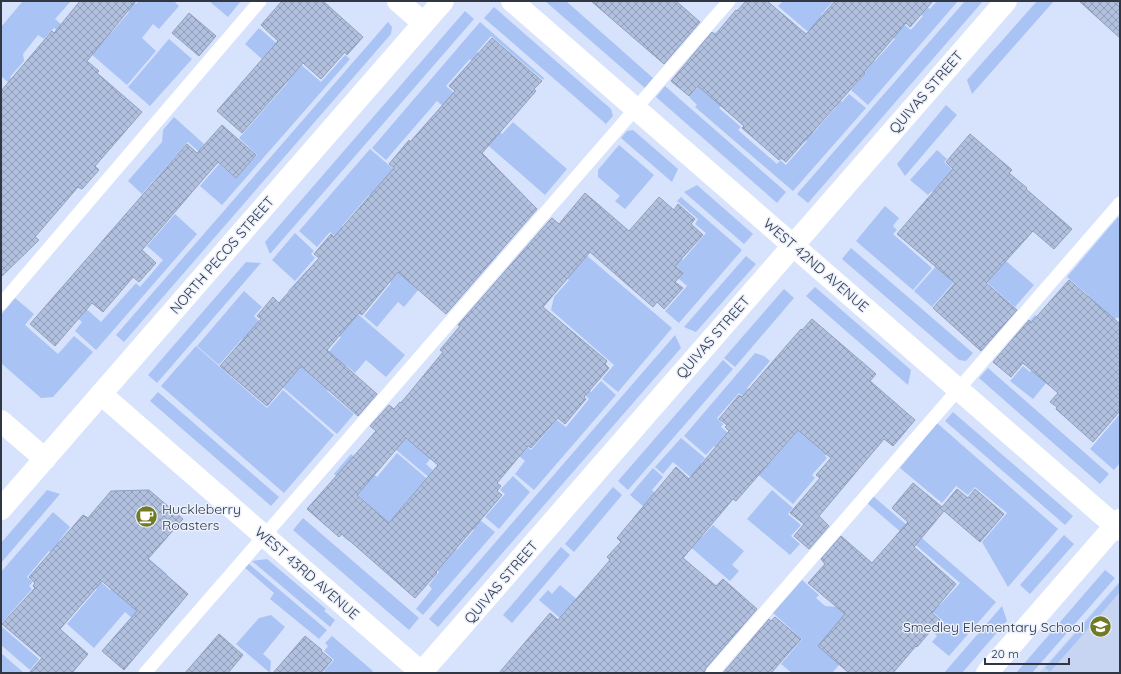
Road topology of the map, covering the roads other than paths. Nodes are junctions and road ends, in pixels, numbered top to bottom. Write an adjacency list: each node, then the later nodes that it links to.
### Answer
1 (260, 1): 11 (lane)
2 (398, 1): 7 (street)
3 (443, 1): 7 (street, NORTH PECOS STREET)
4 (512, 1): 8 (street, WEST 42ND AVENUE)
5 (728, 1): 8 (lane)
6 (1006, 1): 10 (street, QUIVAS STREET)
7 (423, 23): 13 (street, NORTH PECOS STREET)
8 (635, 108): 10 (street, WEST 42ND AVENUE); 18 (lane)
9 (1120, 203): 12 (lane)
10 (793, 245): 12 (street, WEST 42ND AVENUE); 20 (street, QUIVAS STREET)
11 (1, 304)
12 (958, 389): 17 (street, WEST 42ND AVENUE); 21 (lane)
13 (101, 394): 15 (street, NORTH PECOS STREET); 18 (street, WEST 43RD AVENUE)
14 (1, 421): 15 (street)
15 (45, 459): 16 (street, NORTH PECOS STREET)
16 (1, 509)
17 (1118, 525): 22 (street)
18 (264, 536): 19 (lane); 20 (street, WEST 43RD AVENUE)
19 (145, 673)
20 (422, 673)
21 (712, 673)
22 (986, 673)

